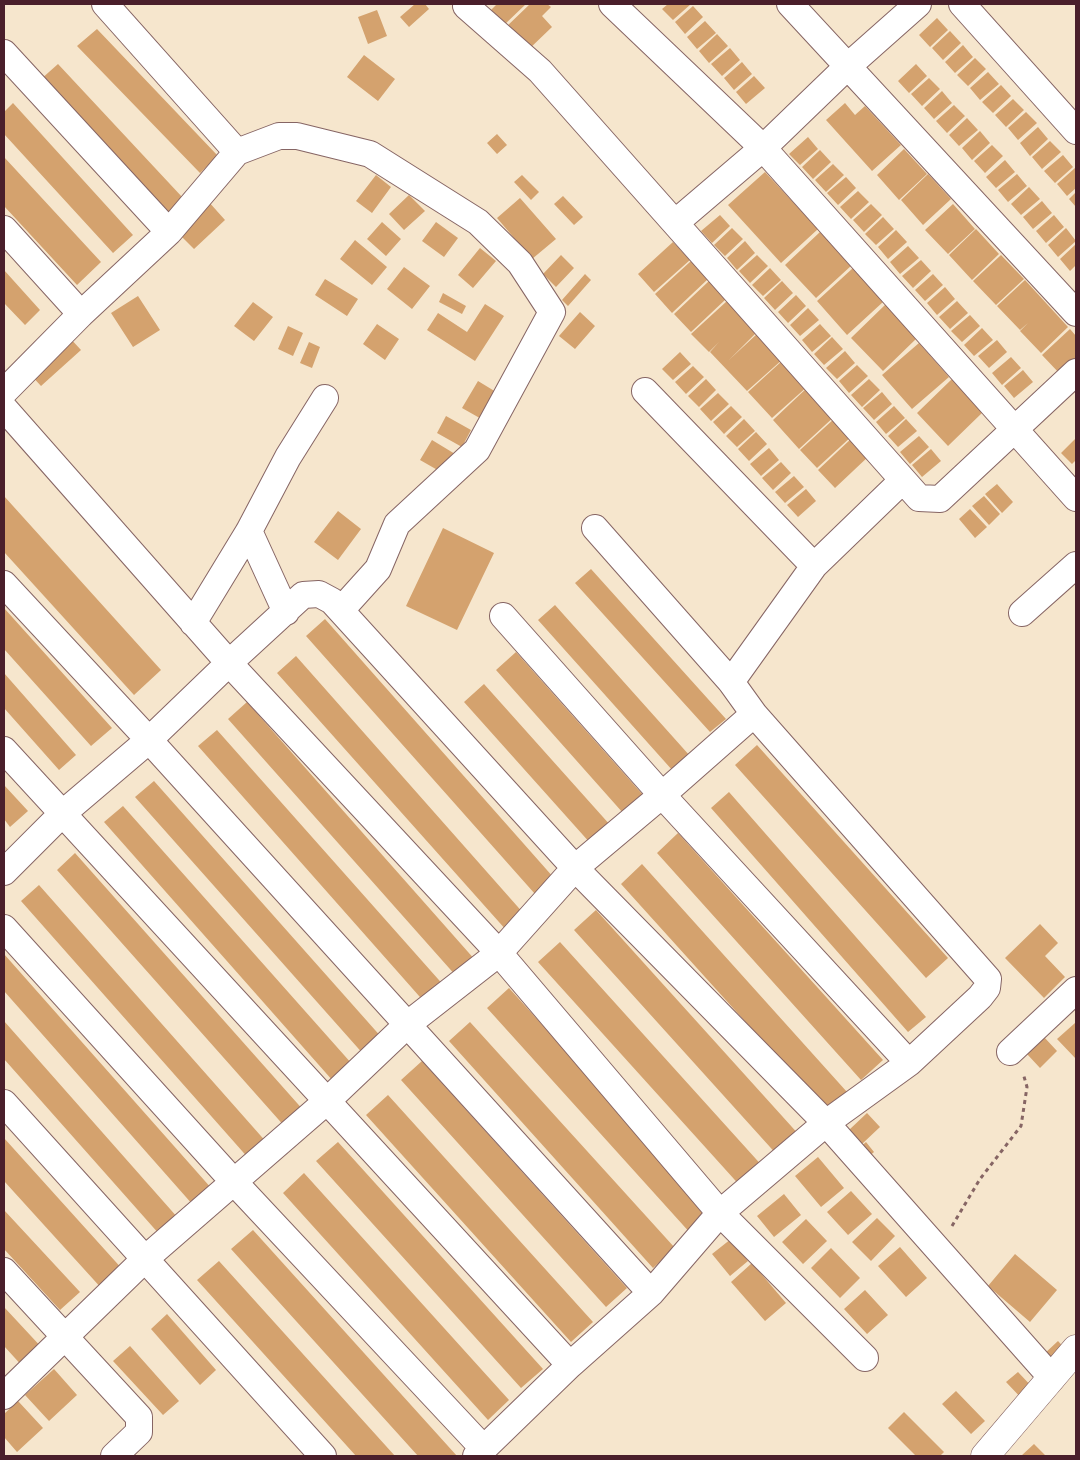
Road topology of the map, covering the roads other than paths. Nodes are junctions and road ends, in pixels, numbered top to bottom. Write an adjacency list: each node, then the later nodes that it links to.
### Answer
1 (106, 4): 11 (street)
2 (467, 4): 12 (street)
3 (612, 4): 10 (street)
4 (790, 4): 8 (street)
5 (918, 4): 8 (street)
6 (962, 4): 9 (street)
7 (4, 53): 14 (street)
8 (848, 67): 10 (street); 15 (street)
9 (1076, 131)
10 (763, 148): 12 (street); 22 (street)
11 (237, 152): 14 (street); 30 (street)
12 (675, 223): 23 (street)
13 (4, 230): 16 (street)
14 (169, 232): 16 (street)
15 (1076, 313)
16 (81, 314): 19 (street)
17 (1076, 372): 22 (street)
18 (645, 391): 28 (street)
19 (4, 392)
20 (325, 398): 26 (street)
21 (4, 408): 34 (street)
22 (1014, 429): 23 (street); 24 (street)
23 (903, 480): 28 (street)
24 (1076, 498)
25 (594, 528): 36 (street)
26 (249, 531): 31 (street); 34 (street)
27 (1076, 565): 32 (street)
28 (814, 566): 36 (street)
29 (4, 584): 38 (street)
30 (341, 610): 31 (street); 42 (street)
31 (286, 612): 35 (street)
32 (1022, 613)
33 (503, 616): 40 (street)
34 (193, 623): 35 (street)
35 (229, 663): 38 (street); 45 (street)
36 (731, 682): 37 (street)
37 (754, 714): 40 (street); 49 (street)
38 (149, 740): 41 (street); 47 (street)
39 (4, 750): 41 (street)
40 (662, 796): 42 (street); 49 (street)
41 (62, 814): 43 (street); 50 (street)
42 (575, 868): 45 (street); 52 (street)
43 (4, 872)
44 (4, 928): 53 (street)
45 (499, 953): 47 (street); 54 (street)
46 (1076, 990): 48 (street)
47 (408, 1024): 50 (street); 57 (street)
48 (1010, 1052)
49 (909, 1063): 52 (street)
50 (327, 1101): 53 (street); 61 (street)
51 (4, 1103): 55 (street)
52 (826, 1123): 54 (street); 62 (street)
53 (234, 1182): 55 (street); 64 (street)
54 (720, 1213): 57 (street); 60 (street)
55 (145, 1259): 58 (street); 66 (street)
56 (4, 1271): 58 (street)
57 (651, 1293): 61 (street)
58 (66, 1338): 63 (street); 65 (street)
59 (1076, 1349): 62 (street)
60 (865, 1358)
61 (570, 1365): 64 (street)
62 (1052, 1378): 67 (street)
63 (4, 1396)
64 (480, 1452)
65 (114, 1456)
66 (323, 1456)
67 (985, 1456)

